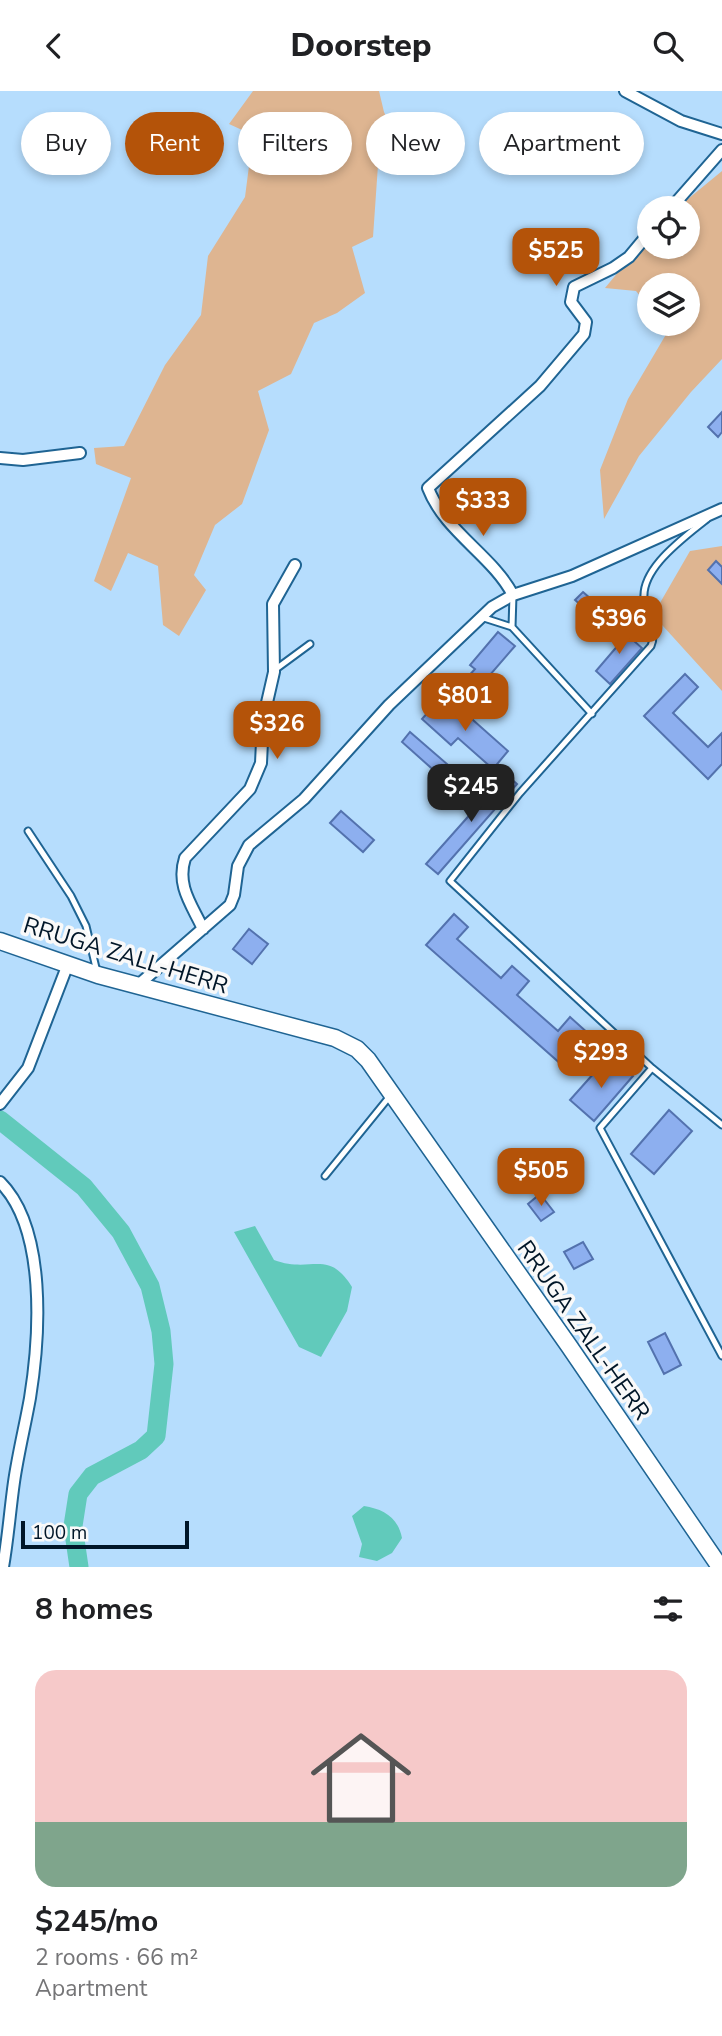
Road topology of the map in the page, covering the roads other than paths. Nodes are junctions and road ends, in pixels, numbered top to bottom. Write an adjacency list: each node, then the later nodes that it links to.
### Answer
1 (625, 91): 2 (street)
2 (722, 134)
3 (722, 150): 4 (street)
4 (682, 196)
5 (637, 247): 10 (street)
6 (79, 453): 7 (street)
7 (0, 458)
8 (720, 510): 10 (street); 15 (lane)
9 (295, 565): 14 (street)
10 (513, 596): 11 (street); 12 (lane)
11 (481, 617): 12 (lane); 19 (street)
12 (512, 627): 15 (lane)
13 (310, 644): 14 (lane)
14 (274, 671): 17 (street)
15 (592, 714): 24 (lane)
16 (247, 717): 17 (lane)
17 (261, 732): 19 (street)
18 (28, 831): 22 (lane)
19 (204, 929): 23 (street)
20 (0, 941): 21 (main road, RRUGA ZALL-HERR)
21 (68, 964): 22 (main road, RRUGA ZALL-HERR); 26 (street)
22 (98, 975): 23 (main road, RRUGA ZALL-HERR)
23 (137, 986): 25 (main road, RRUGA ZALL-HERR)
24 (652, 1068): 27 (lane); 31 (lane)
25 (392, 1094): 28 (lane); 34 (main road, RRUGA ZALL-HERR)
26 (1, 1103)
27 (722, 1125)
28 (325, 1176)
29 (0, 1182): 33 (street)
30 (722, 1334): 31 (lane)
31 (715, 1342): 32 (lane)
32 (722, 1356)
33 (3, 1567)
34 (720, 1567)

